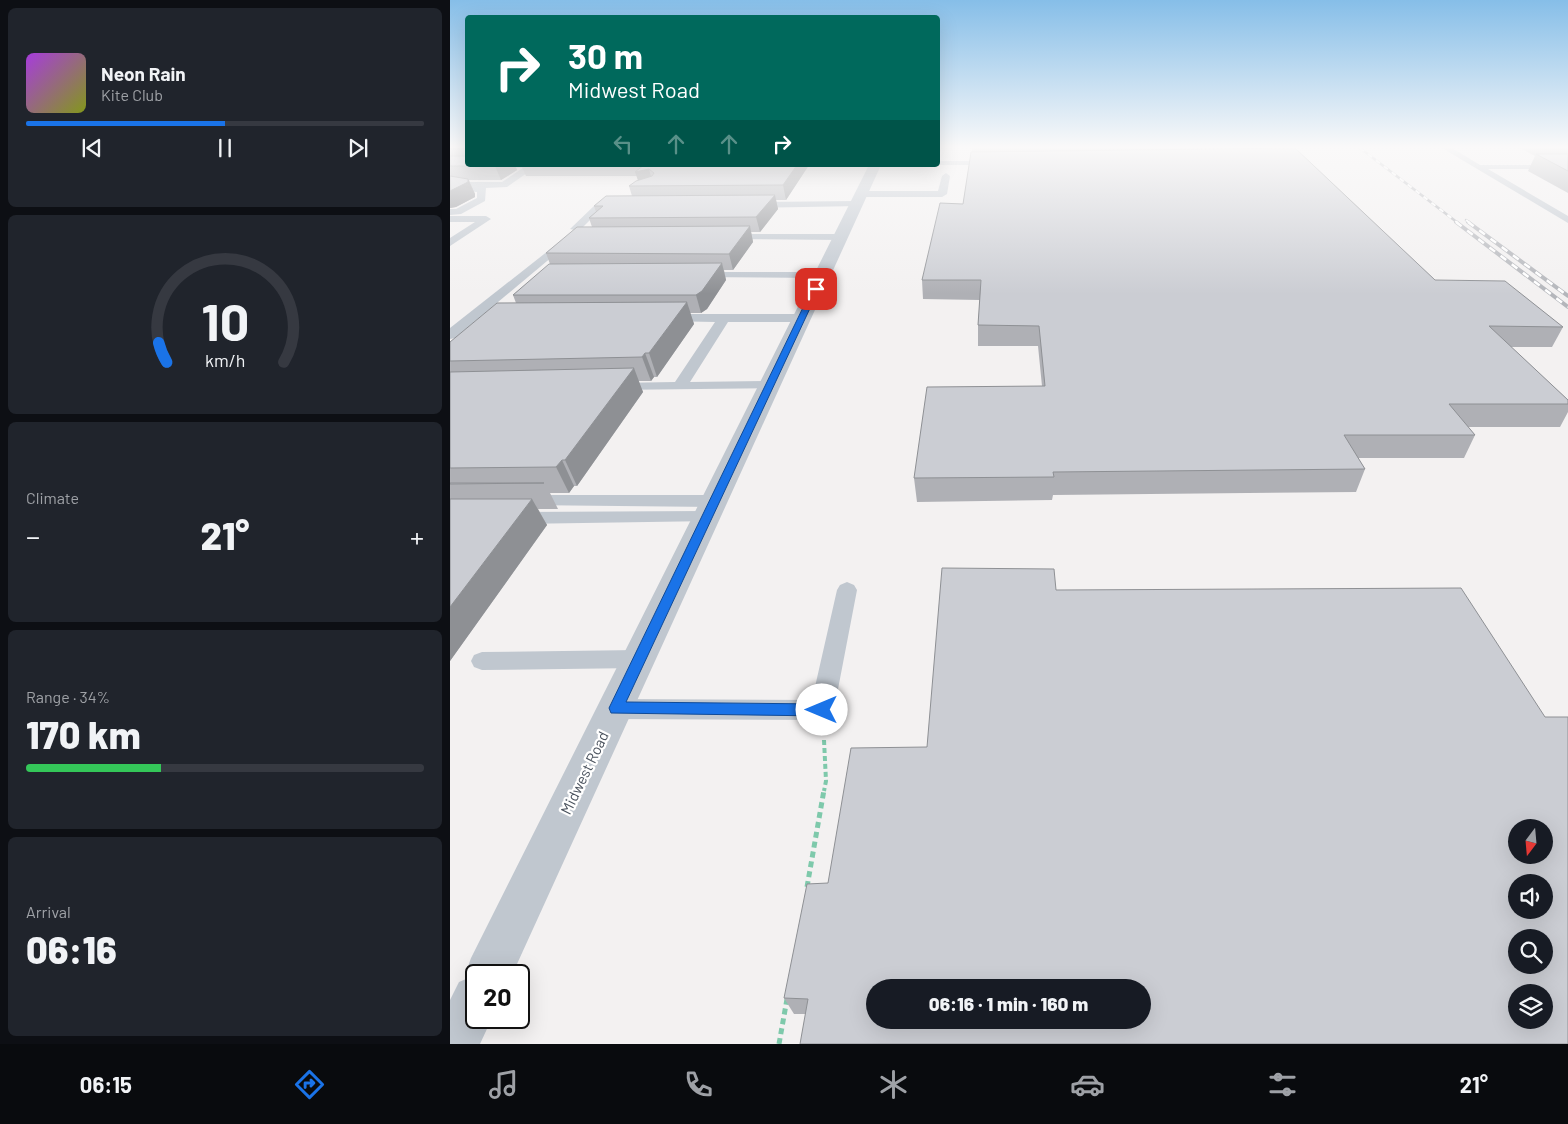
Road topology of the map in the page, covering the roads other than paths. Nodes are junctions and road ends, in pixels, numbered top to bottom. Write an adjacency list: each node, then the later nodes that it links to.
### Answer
1 (482, 197): 7 (lane)
2 (854, 197): 10 (street, Midwest Road)
3 (932, 197): 10 (lane)
4 (1528, 197): 9 (lane)
5 (625, 203): 12 (lane)
6 (737, 205): 10 (lane)
7 (450, 212)
8 (450, 219): 15 (lane)
9 (1568, 220)
10 (838, 221): 11 (lane); 13 (lane); 19 (street, Midwest Road)
11 (724, 228)
12 (594, 229)
13 (716, 237)
14 (579, 238): 20 (lane)
15 (450, 243)
16 (450, 251): 17 (lane)
17 (450, 256)
18 (686, 275): 19 (lane)
19 (822, 275): 24 (street, Midwest Road)
20 (521, 276): 21 (lane); 25 (lane)
21 (541, 276)
22 (656, 318): 23 (lane)
23 (724, 318): 24 (lane); 29 (lane)
24 (802, 318): 28 (street, Midwest Road)
25 (469, 319): 26 (lane); 27 (lane)
26 (489, 319)
27 (450, 335)
28 (770, 385): 29 (lane); 32 (street, Midwest Road)
29 (680, 386): 30 (lane)
30 (600, 388)
31 (609, 501): 32 (lane); 33 (lane); 33 (lane)
32 (710, 509): 33 (lane); 35 (street, Midwest Road)
33 (599, 518)
34 (847, 590): 37 (lane)
35 (638, 659): 36 (lane); 37 (street, Midwest Road)
36 (482, 661)
37 (616, 708): 38 (street, Midwest Road)
38 (493, 964)
39 (465, 1022): 40 (street)
40 (454, 1044)

